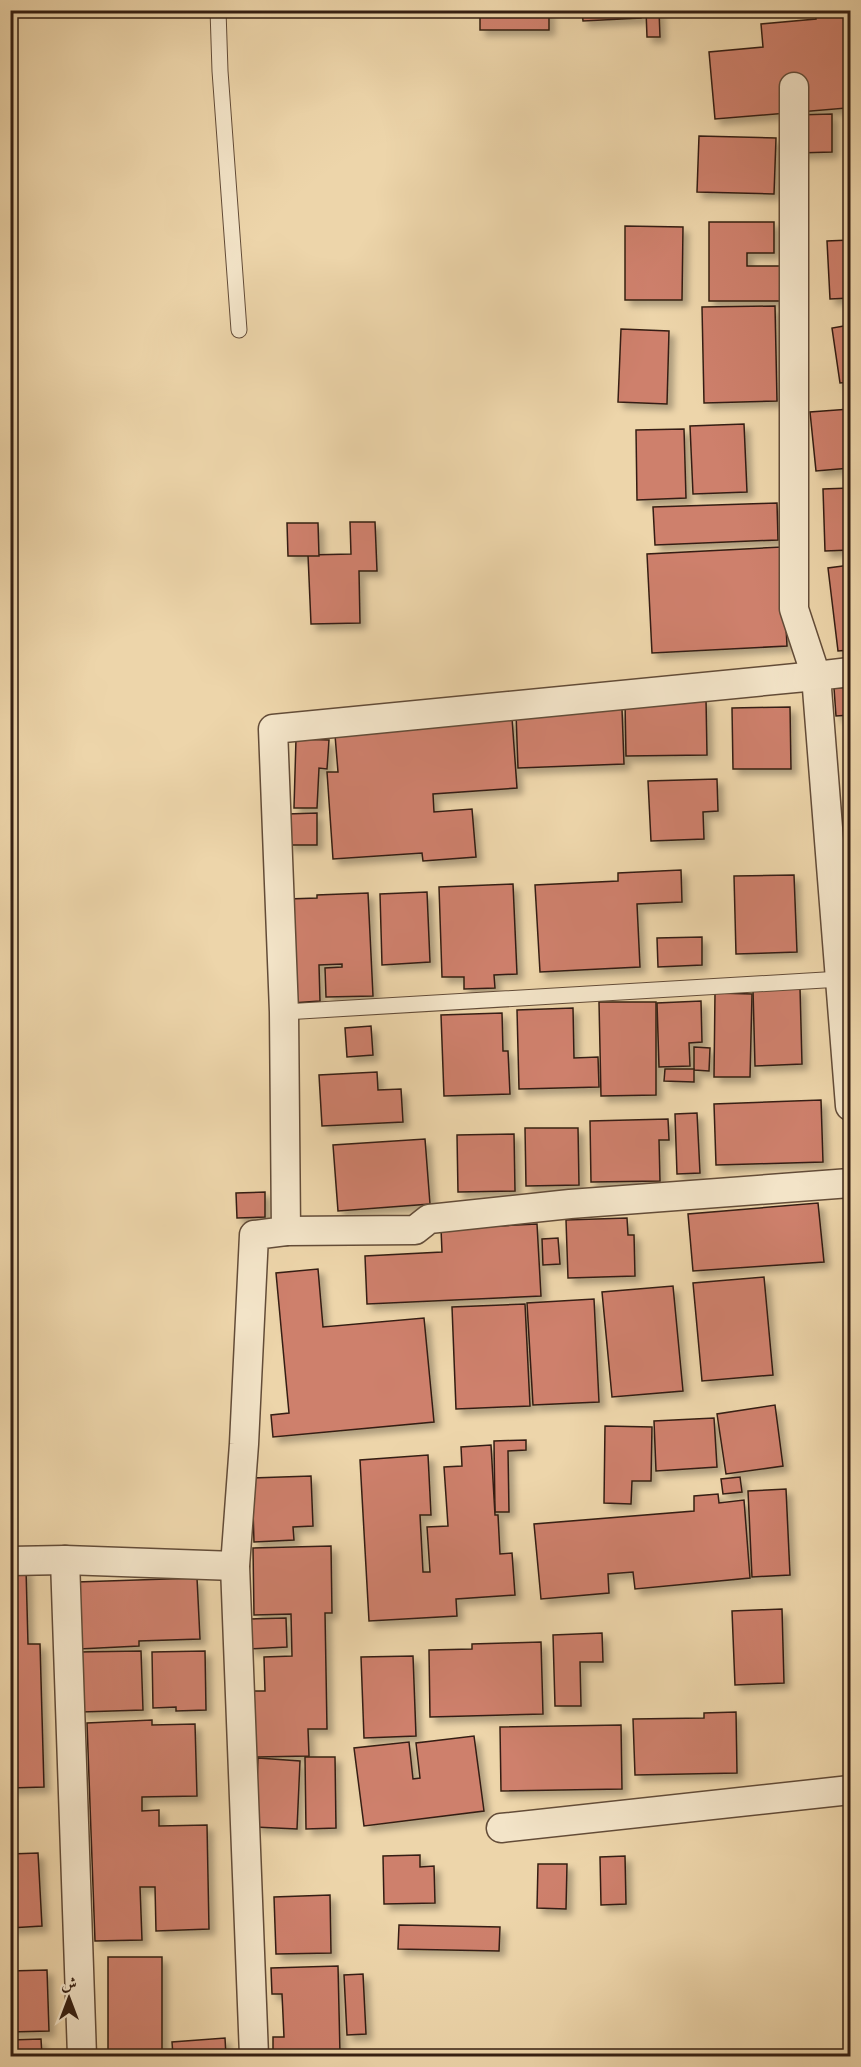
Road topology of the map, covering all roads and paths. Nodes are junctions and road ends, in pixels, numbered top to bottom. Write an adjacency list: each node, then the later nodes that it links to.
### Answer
1 (218, 10): 3 (lane)
2 (794, 87): 5 (street)
3 (238, 330)
4 (850, 672): 5 (street)
5 (816, 676): 6 (street); 7 (street)
6 (841, 979): 7 (lane); 8 (street)
7 (284, 1012): 10 (street)
8 (850, 1106)
9 (850, 1183): 10 (street)
10 (286, 1231): 13 (street)
11 (65, 1560): 12 (street); 13 (street); 16 (street)
12 (10, 1561)
13 (235, 1566): 17 (street)
14 (850, 1790): 15 (street)
15 (501, 1828)
16 (82, 2056)
17 (254, 2056)

